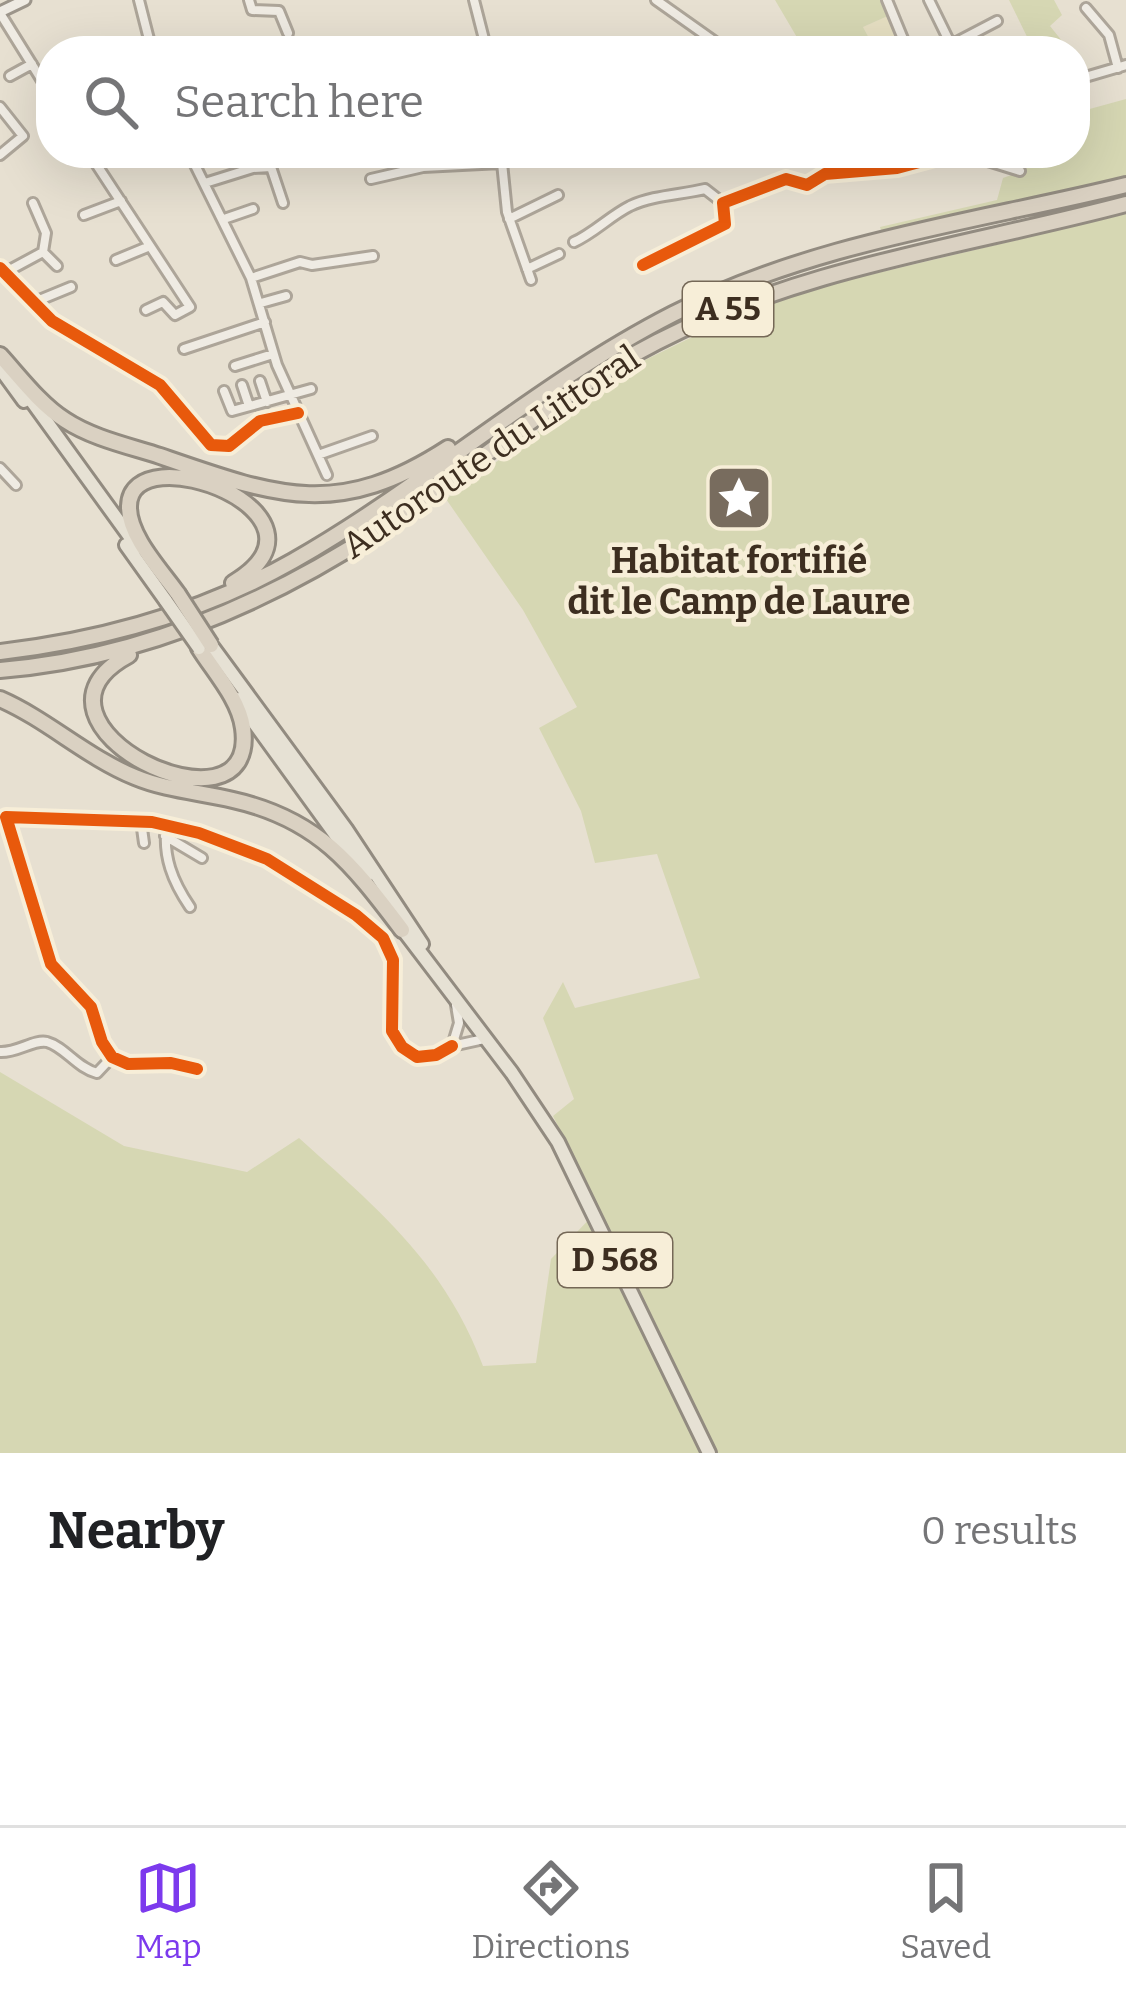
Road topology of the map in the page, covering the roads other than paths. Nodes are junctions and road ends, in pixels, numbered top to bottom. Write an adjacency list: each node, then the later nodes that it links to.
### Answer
1 (25, 0): 9 (street)
2 (139, 0): 12 (street)
3 (249, 0): 11 (street)
4 (474, 0): 13 (street)
5 (656, 0): 14 (street)
6 (887, 0): 15 (street)
7 (929, 0): 16 (street)
8 (1086, 8): 19 (street)
9 (0, 12): 18 (street)
10 (997, 21): 17 (street)
11 (288, 33)
12 (148, 36)
13 (483, 36)
14 (707, 36)
15 (902, 36)
16 (947, 36)
17 (973, 36)
18 (32, 64): 20 (street); 21 (street)
19 (1122, 66): 22 (street)
20 (36, 71)
21 (10, 76)
22 (1090, 76)
23 (0, 106): 24 (street)
24 (0, 155)
25 (99, 168): 38 (street)
26 (198, 168): 35 (street)
27 (253, 168): 35 (street)
28 (271, 168): 40 (street)
29 (419, 168): 34 (street)
30 (502, 168): 46 (street)
31 (896, 168): 41 (street)
32 (1009, 168): 33 (street)
33 (1021, 172)
34 (371, 179)
35 (206, 183): 45 (street)
36 (1126, 185): 69 (highway, Autoroute du Littoral / A 55)
37 (558, 195): 46 (street)
38 (121, 201): 44 (street); 48 (street)
39 (33, 202): 49 (street)
40 (283, 203)
41 (723, 203): 47 (street); 53 (street)
42 (1126, 204): 84 (highway, Autoroute du Littoral / A 55)
43 (253, 208): 45 (street)
44 (84, 215)
45 (224, 219): 57 (street)
46 (509, 219): 55 (street)
47 (574, 242)
48 (150, 246): 52 (street); 63 (street)
49 (43, 252): 54 (street); 56 (street)
50 (559, 254): 55 (street)
51 (373, 256): 57 (street)
52 (116, 260)
53 (643, 265)
54 (57, 266)
55 (527, 269): 58 (street)
56 (2, 270): 61 (street)
57 (251, 278): 62 (street)
58 (531, 280)
59 (70, 287): 61 (street)
60 (286, 296): 62 (street)
61 (32, 303): 78 (street)
62 (261, 303): 64 (street)
63 (146, 310)
64 (265, 322): 65 (street); 66 (street)
65 (184, 350)
66 (273, 354): 68 (street); 75 (street)
67 (0, 356): 69 (highway); 85 (main road)
68 (235, 367)
69 (580, 367): 87 (highway, Autoroute du Littoral / A 55)
70 (0, 368): 85 (main road)
71 (260, 382): 76 (street)
72 (242, 385): 77 (street)
73 (311, 389): 75 (street)
74 (224, 391): 77 (street)
75 (290, 397): 76 (street); 78 (street)
76 (268, 402): 77 (street)
77 (249, 406)
78 (298, 413): 80 (street)
79 (372, 436): 80 (street)
80 (318, 455): 82 (street)
81 (0, 468): 83 (street)
82 (327, 475)
83 (16, 485)
84 (381, 529): 86 (highway); 89 (highway, Autoroute du Littoral / A 55)
85 (173, 598): 86 (highway, bridge); 87 (highway)
86 (208, 648): 98 (main road, D 568); 101 (main road, D 568)
87 (20, 649): 88 (highway, Autoroute du Littoral / A 55)
88 (0, 652)
89 (0, 670)
90 (0, 699): 98 (highway)
91 (3, 818): 92 (street); 104 (street)
92 (141, 821): 93 (street); 95 (street)
93 (167, 825): 94 (street); 102 (street)
94 (165, 836): 96 (street); 97 (street)
95 (144, 843)
96 (202, 858)
97 (190, 908)
98 (402, 930): 99 (main road, D 568)
99 (453, 998): 100 (street); 101 (main road, D 568)
100 (457, 1028): 101 (street); 102 (street)
101 (481, 1029): 102 (street); 106 (main road, D 568)
102 (452, 1046)
103 (0, 1052): 104 (street)
104 (112, 1057): 105 (street)
105 (197, 1069)
106 (709, 1453)

